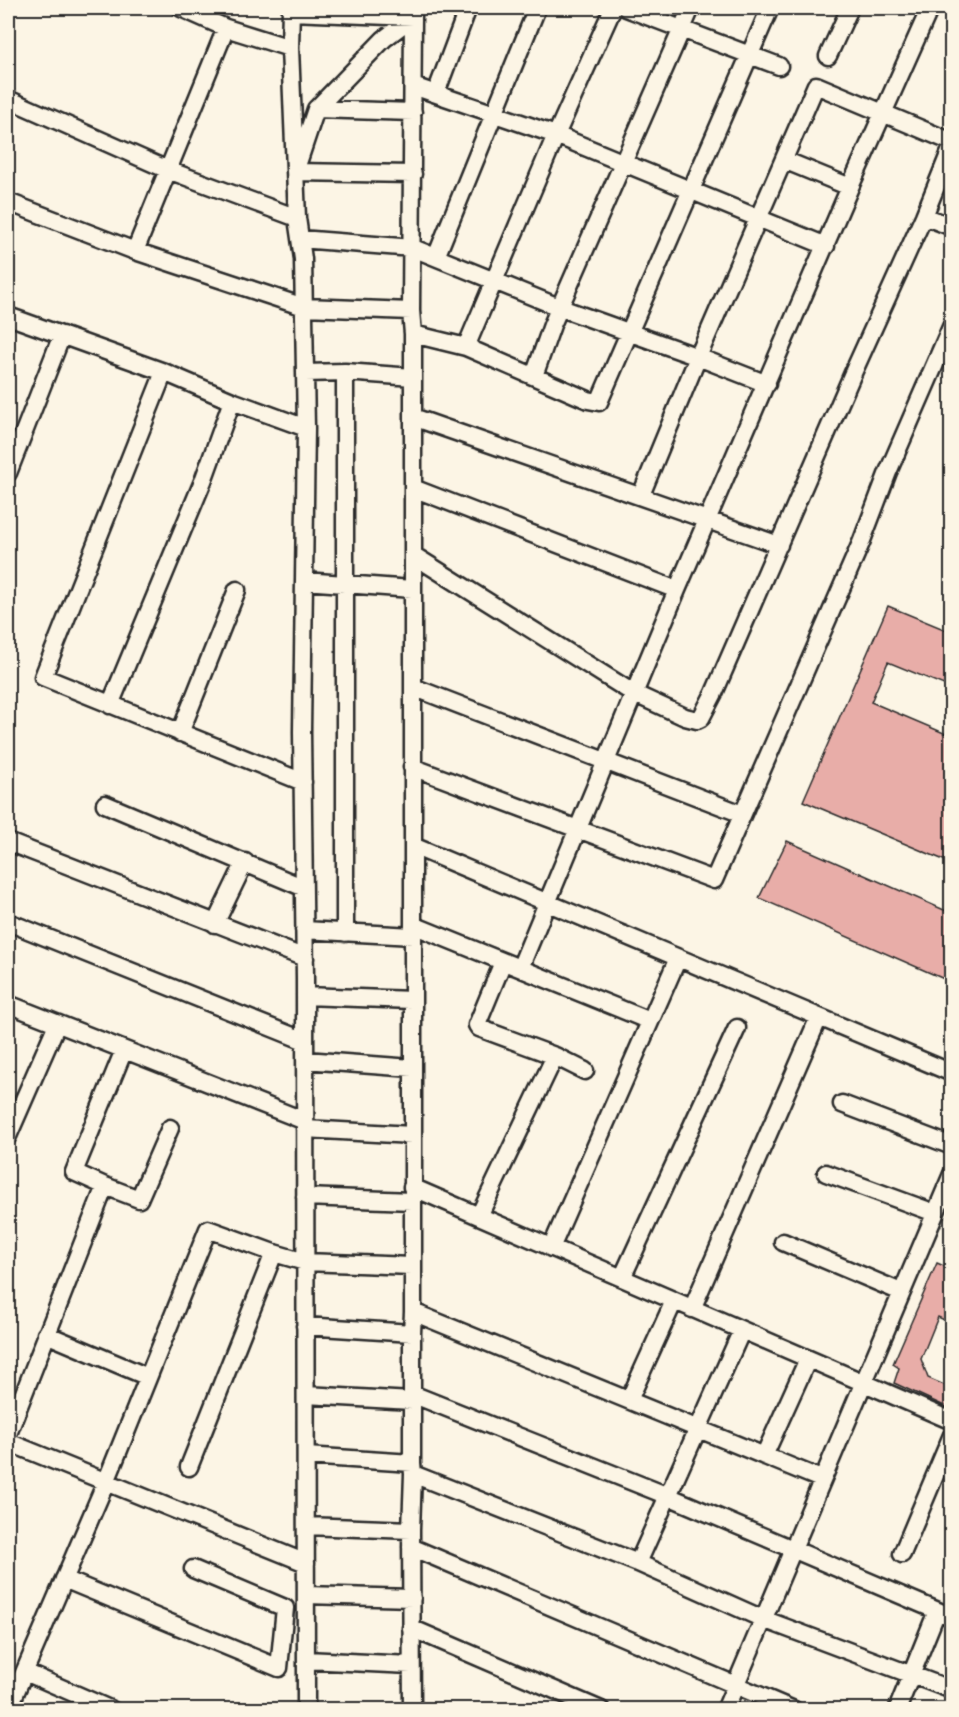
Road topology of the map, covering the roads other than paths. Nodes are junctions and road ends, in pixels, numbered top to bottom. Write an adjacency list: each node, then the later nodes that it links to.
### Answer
1 (181, 8): 12 (street)
2 (468, 8): 19 (street)
3 (537, 8): 23 (street)
4 (614, 8): 25 (street)
5 (626, 8): 13 (street)
6 (690, 8): 13 (street)
7 (770, 8): 15 (street)
8 (850, 8): 16 (street)
9 (930, 8): 24 (street)
10 (291, 10): 11 (street); 14 (street)
11 (413, 12): 18 (street); 21 (street)
12 (226, 28): 14 (street); 29 (street)
13 (681, 28): 15 (street); 28 (street)
14 (290, 48): 30 (street)
15 (749, 55): 17 (street); 33 (street)
16 (828, 56)
17 (779, 66)
18 (413, 86): 19 (street); 22 (street)
19 (436, 93): 23 (street)
20 (8, 99): 29 (street)
21 (316, 110): 22 (street); 30 (street)
22 (413, 112): 31 (street)
23 (494, 113): 25 (street); 43 (street)
24 (883, 113): 26 (street); 27 (street); 32 (street)
25 (556, 135): 28 (street); 44 (street)
26 (951, 144): 35 (street)
27 (784, 160): 32 (street); 37 (street)
28 (622, 163): 33 (street); 46 (street)
29 (168, 170): 36 (street); 42 (street)
30 (295, 172): 31 (street); 36 (street)
31 (413, 174): 41 (street)
32 (850, 188): 40 (street)
33 (691, 191): 37 (street); 50 (street)
34 (8, 202): 42 (street)
35 (924, 216): 38 (street); 69 (street)
36 (297, 218): 39 (street)
37 (758, 218): 40 (street); 54 (street)
38 (951, 227)
39 (300, 239): 41 (street); 45 (street)
40 (826, 246): 60 (street)
41 (413, 248): 43 (street); 47 (street)
42 (135, 251): 45 (street)
43 (436, 257): 44 (street)
44 (494, 281): 46 (street); 53 (street)
45 (304, 307): 47 (street); 57 (street)
46 (561, 308): 50 (street); 58 (street)
47 (411, 311): 51 (street)
48 (8, 316): 52 (street)
49 (951, 325): 84 (street)
50 (630, 333): 54 (street); 58 (street)
51 (413, 334): 53 (street); 59 (street)
52 (62, 335): 55 (street); 64 (street)
53 (466, 346): 58 (street)
54 (698, 357): 60 (street); 67 (street)
55 (165, 372): 61 (street); 78 (street)
56 (345, 372): 57 (street); 59 (street); 72 (street)
57 (305, 373): 63 (street)
58 (534, 376)
59 (413, 377): 62 (street)
60 (766, 384): 68 (street)
61 (232, 401): 63 (street); 78 (street)
62 (413, 417): 66 (street); 67 (street)
63 (306, 428): 71 (street)
64 (13, 445): 65 (street)
65 (8, 473)
66 (413, 488): 70 (street); 75 (street)
67 (640, 495): 68 (street)
68 (707, 519): 69 (street); 75 (street)
69 (779, 544): 77 (street)
70 (412, 555): 74 (street); 77 (street)
71 (304, 581): 72 (street); 82 (street)
72 (346, 585): 74 (street); 95 (street)
73 (237, 590): 79 (street)
74 (412, 590): 76 (street)
75 (677, 590): 77 (street)
76 (412, 687): 80 (street); 81 (street)
77 (633, 693): 80 (street)
78 (110, 705): 79 (street)
79 (180, 733): 82 (street)
80 (606, 762): 84 (street); 85 (street)
81 (412, 767): 85 (street); 87 (street)
82 (303, 782): 89 (street)
83 (105, 804): 88 (street)
84 (742, 814): 85 (street)
85 (579, 829): 90 (street)
86 (8, 842): 92 (street)
87 (412, 846): 90 (street); 94 (street)
88 (245, 862): 89 (street); 92 (street)
89 (303, 887): 93 (street)
90 (546, 902): 97 (street); 99 (street)
91 (8, 922): 107 (street)
92 (215, 924): 96 (street)
93 (304, 930): 95 (street); 96 (street)
94 (413, 931): 95 (street); 98 (street); 101 (street)
95 (345, 933)
96 (305, 958): 100 (street)
97 (678, 958): 103 (street); 104 (street)
98 (503, 962): 99 (street); 109 (street)
99 (520, 968): 104 (street)
100 (305, 996): 101 (street); 107 (street)
101 (412, 1000): 111 (street)
102 (8, 1004): 105 (street)
103 (819, 1017): 113 (street); 135 (street)
104 (650, 1022): 128 (street)
105 (57, 1024): 108 (street); 118 (street)
106 (737, 1028): 132 (street)
107 (305, 1041): 110 (street)
108 (124, 1050): 115 (street); 122 (street)
109 (555, 1056): 112 (street); 126 (street)
110 (305, 1060): 111 (street); 115 (street)
111 (412, 1068): 117 (street)
112 (585, 1071)
113 (951, 1073)
114 (842, 1104): 119 (street)
115 (305, 1125): 117 (street); 124 (street)
116 (170, 1128): 122 (street)
117 (412, 1135): 123 (street)
118 (8, 1136)
119 (951, 1146)
120 (826, 1173): 125 (street)
121 (951, 1174): 125 (street)
122 (105, 1186): 140 (street)
123 (412, 1194): 124 (street); 126 (street); 131 (street)
124 (305, 1197): 130 (street)
125 (935, 1213): 133 (street)
126 (479, 1216): 128 (street)
127 (783, 1242): 133 (street)
128 (551, 1248): 132 (street)
129 (274, 1253): 130 (street); 142 (street); 154 (street)
130 (305, 1262): 131 (street); 137 (street)
131 (412, 1266): 136 (street)
132 (622, 1278): 134 (street)
133 (901, 1292): 143 (street)
134 (674, 1301): 135 (street); 146 (street)
135 (692, 1308): 138 (street)
136 (414, 1312): 139 (street); 146 (street)
137 (305, 1326): 139 (street); 144 (street)
138 (742, 1330): 141 (street); 148 (street)
139 (412, 1333): 145 (street)
140 (46, 1334): 142 (street); 149 (street)
141 (808, 1359): 143 (street); 153 (street)
142 (148, 1377): 157 (street)
143 (863, 1382): 147 (street); 156 (street)
144 (306, 1395): 145 (street); 152 (street)
145 (412, 1397): 155 (street); 158 (street)
146 (629, 1400): 148 (street)
147 (951, 1421)
148 (699, 1429): 153 (street); 158 (street)
149 (8, 1434)
150 (951, 1435): 162 (street)
151 (8, 1442): 157 (street)
152 (306, 1456): 155 (street); 159 (street)
153 (764, 1456): 156 (street)
154 (189, 1467)
155 (413, 1468): 160 (street); 164 (street)
156 (821, 1479): 161 (street)
157 (106, 1482): 163 (street); 166 (street)
158 (668, 1496): 161 (street); 164 (street)
159 (306, 1526): 160 (street); 163 (street)
160 (411, 1539): 168 (street); 176 (street)
161 (793, 1548): 169 (street); 170 (street)
162 (902, 1554)
163 (306, 1563): 167 (street)
164 (638, 1563): 170 (street)
165 (193, 1569): 166 (street)
166 (64, 1579): 174 (street)
167 (306, 1594): 168 (street); 172 (street)
168 (411, 1598): 171 (street)
169 (944, 1614): 175 (street)
170 (763, 1619): 175 (street); 176 (street)
171 (411, 1628): 173 (street); 182 (street)
172 (306, 1660): 173 (street); 180 (street)
173 (411, 1665): 181 (street)
174 (25, 1672): 178 (street); 179 (street)
175 (911, 1676): 177 (street); 185 (street)
176 (735, 1686): 183 (street); 184 (street)
177 (951, 1690)
178 (8, 1710)
179 (112, 1710)
180 (306, 1710)
181 (412, 1710)
182 (601, 1710)
183 (725, 1710)
184 (794, 1710)
185 (897, 1710)

